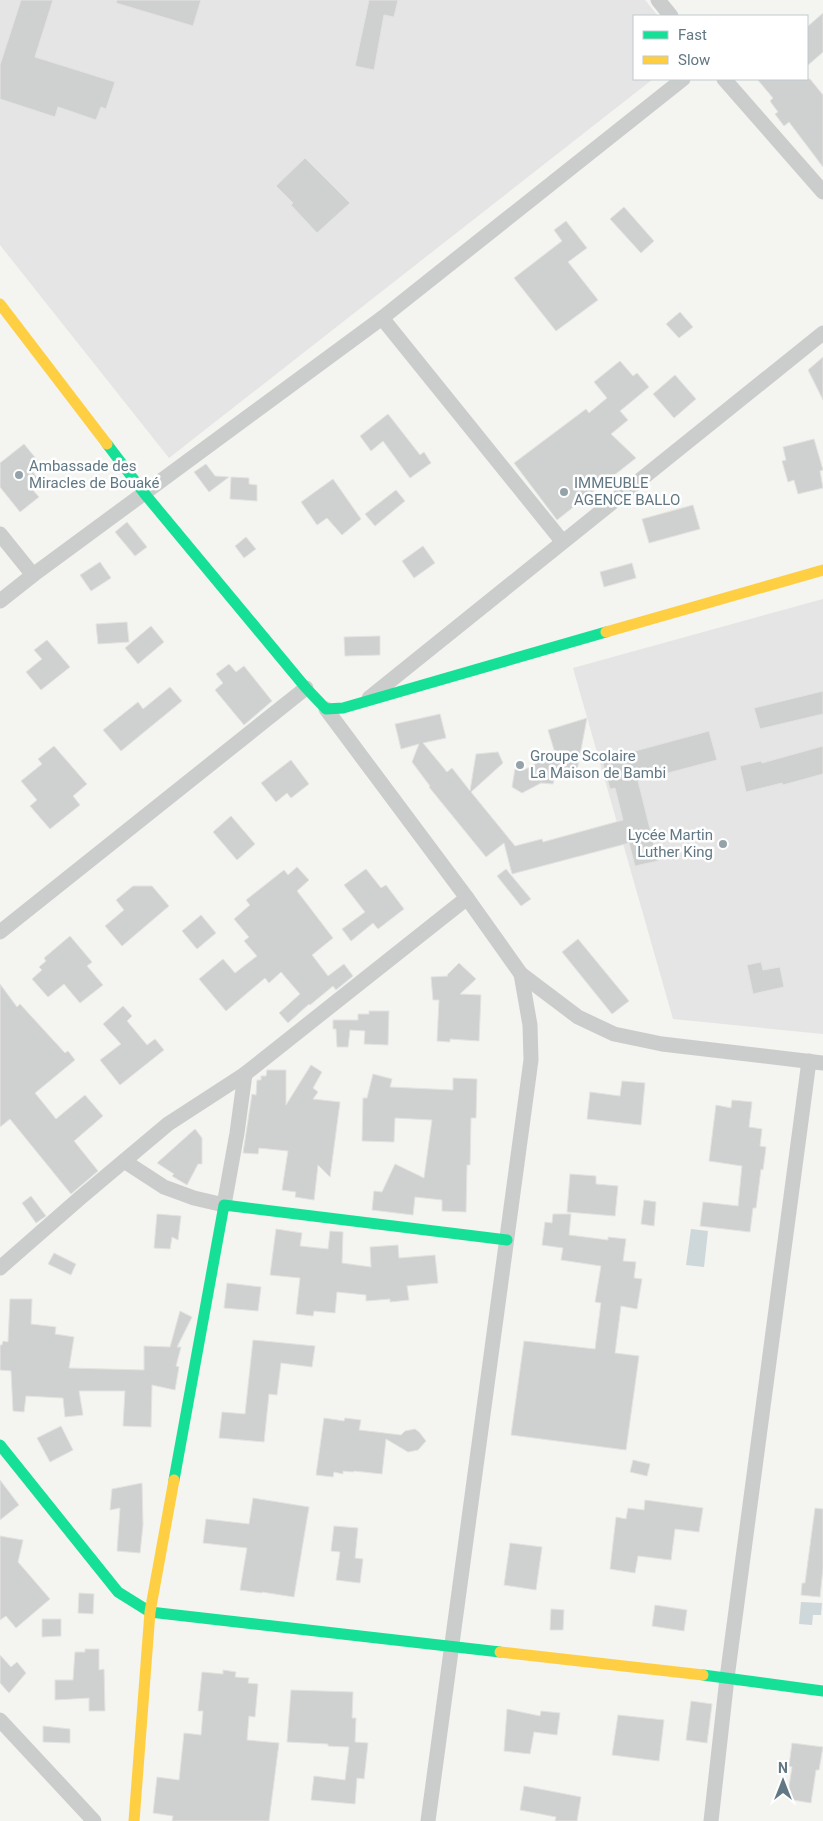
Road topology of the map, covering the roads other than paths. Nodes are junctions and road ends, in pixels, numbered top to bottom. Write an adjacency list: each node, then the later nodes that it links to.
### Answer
1 (658, 0): 2 (street)
2 (670, 15)
3 (683, 80): 7 (street)
4 (725, 80): 5 (street)
5 (823, 192)
6 (0, 304): 9 (street)
7 (382, 318): 9 (street); 11 (street)
8 (823, 333): 11 (street)
9 (144, 493): 13 (street); 15 (street)
10 (0, 534): 13 (street)
11 (562, 541): 16 (street)
12 (823, 570): 16 (street)
13 (33, 574): 14 (street)
14 (0, 601)
15 (306, 688): 17 (street); 19 (street)
16 (364, 702): 17 (street)
17 (326, 710): 18 (street)
18 (467, 898): 20 (street); 22 (street)
19 (0, 932)
20 (521, 974): 21 (street); 25 (street)
21 (816, 1062): 30 (street)
22 (245, 1074): 23 (street); 24 (street)
23 (124, 1162): 24 (street); 26 (street)
24 (224, 1205): 25 (street); 28 (street)
25 (506, 1240): 29 (street)
26 (0, 1268)
27 (0, 1445): 28 (street)
28 (150, 1612): 29 (street); 34 (street)
29 (450, 1647): 30 (street); 35 (street)
30 (728, 1678): 31 (street); 36 (street)
31 (823, 1691)
32 (0, 1720): 33 (street)
33 (94, 1821)
34 (134, 1821)
35 (428, 1821)
36 (711, 1821)

